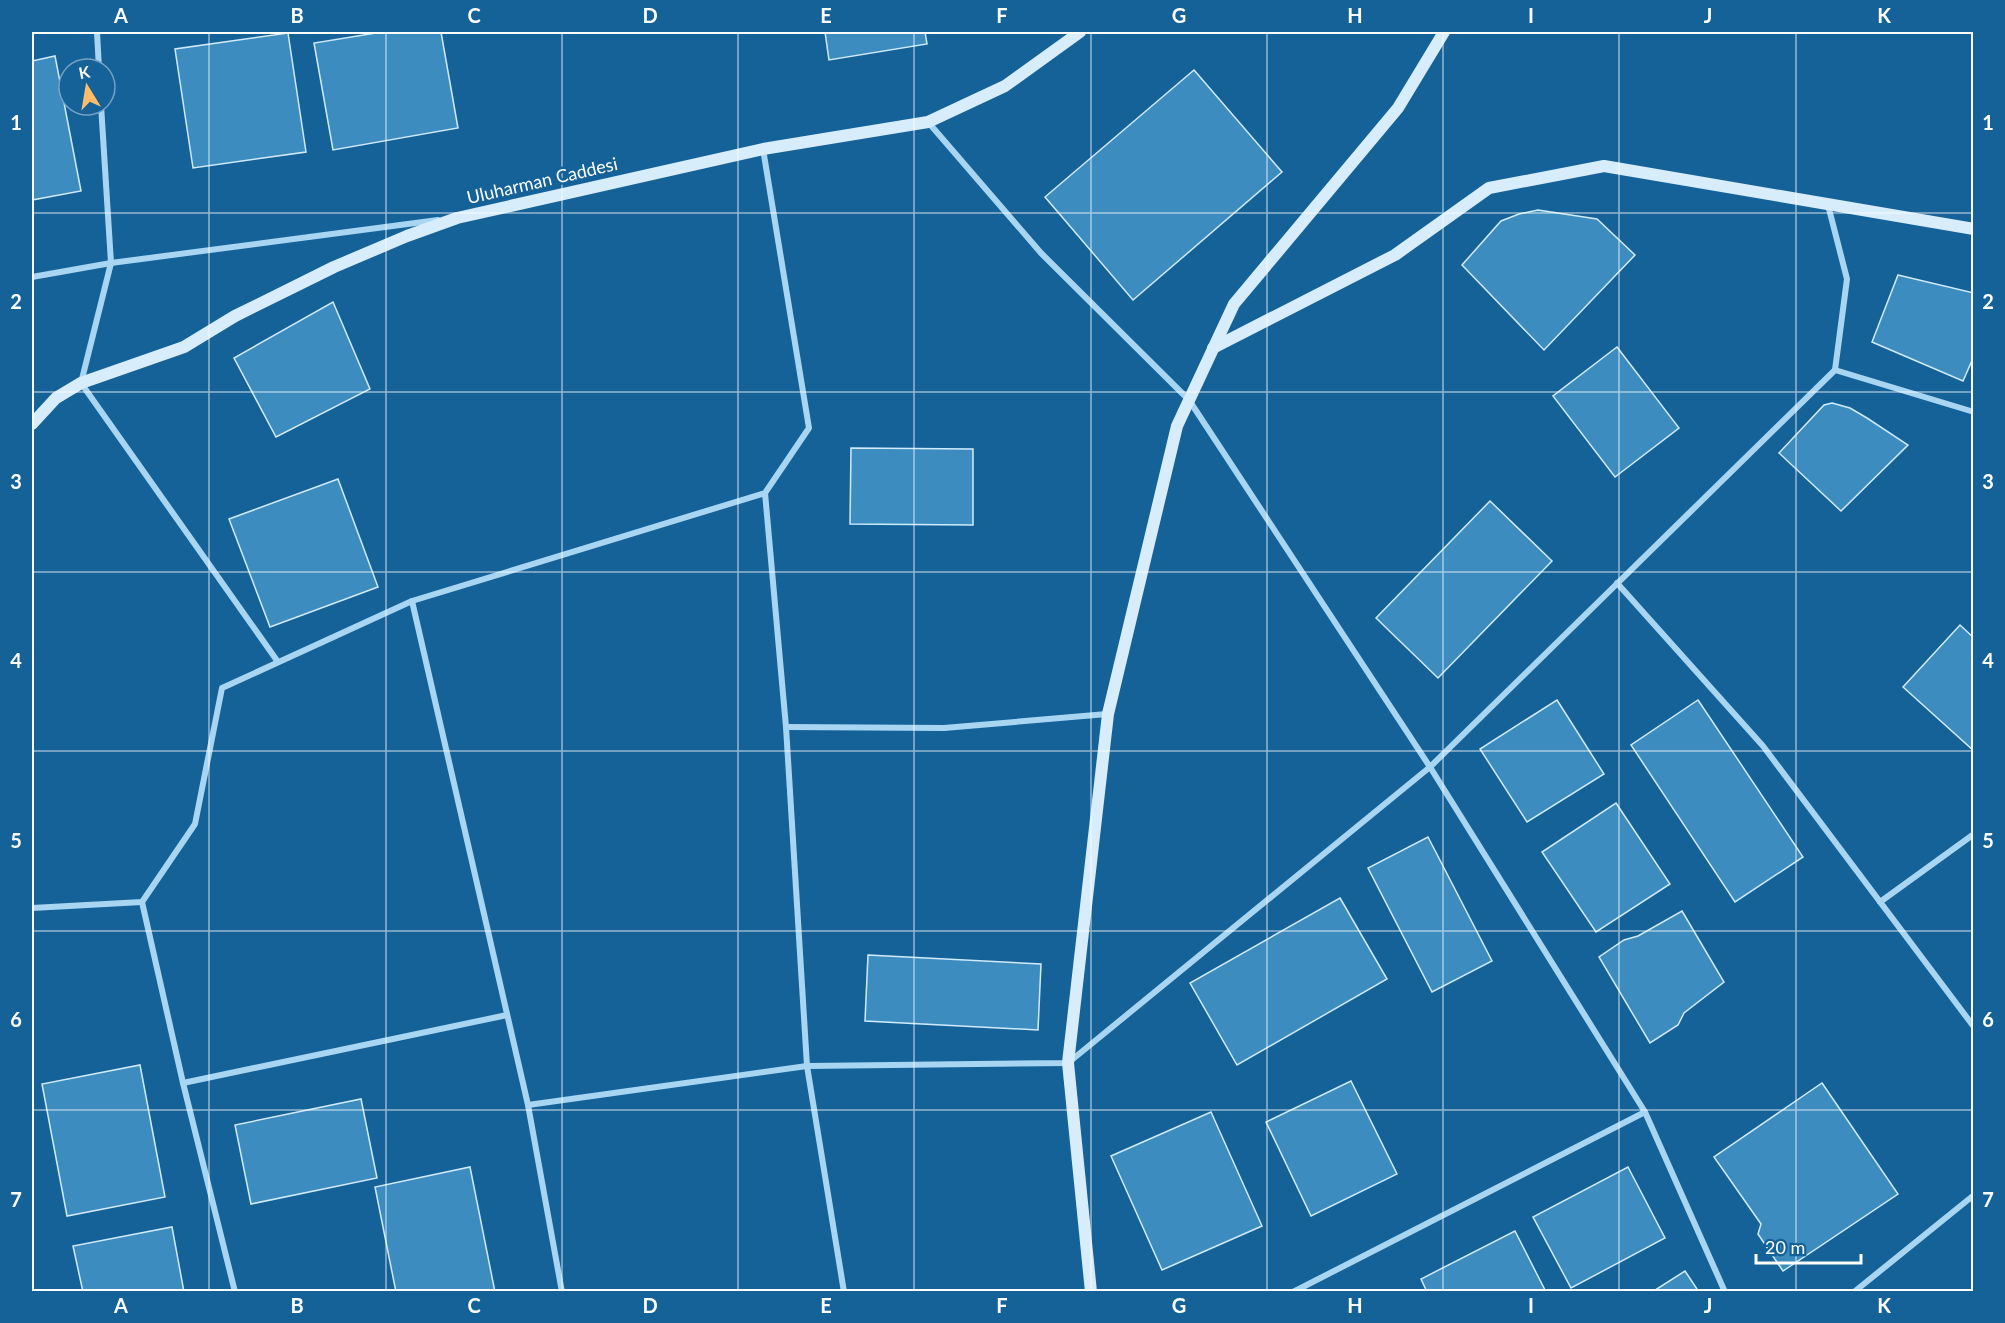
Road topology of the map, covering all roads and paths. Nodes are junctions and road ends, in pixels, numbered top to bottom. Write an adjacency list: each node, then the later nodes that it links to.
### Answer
1 (97, 32): 4 (street)
2 (1080, 32): 6 (street, Uluharman Caddesi)
3 (1444, 32): 13 (street)
4 (98, 57)
5 (102, 117): 11 (street)
6 (928, 122): 7 (street, Uluharman Caddesi); 16 (street)
7 (763, 149): 9 (street, Uluharman Caddesi); 19 (street)
8 (1828, 204): 10 (street); 13 (street); 14 (street)
9 (457, 218): 11 (street); 15 (street, Uluharman Caddesi)
10 (1974, 229)
11 (111, 263): 12 (street); 15 (street)
12 (32, 278)
13 (1213, 348): 16 (street)
14 (1835, 370): 17 (street); 20 (street)
15 (81, 382): 18 (street, Uluharman Caddesi); 22 (street)
16 (1189, 400): 23 (street); 25 (street)
17 (1974, 412)
18 (32, 424)
19 (765, 493): 21 (street); 24 (street)
20 (1617, 583): 25 (street); 28 (street)
21 (411, 601): 22 (street); 30 (street)
22 (278, 662): 27 (street)
23 (1108, 714): 24 (street); 32 (street)
24 (786, 727): 33 (street)
25 (1430, 767): 32 (street); 36 (street)
26 (1974, 834): 28 (street)
27 (142, 902): 29 (street); 34 (street)
28 (1880, 902): 31 (street)
29 (32, 908)
30 (507, 1015): 34 (street); 35 (street)
31 (1974, 1027)
32 (1068, 1062): 33 (street); 41 (street)
33 (807, 1066): 35 (street); 40 (street)
34 (183, 1083): 38 (street)
35 (528, 1105): 39 (street)
36 (1645, 1112): 42 (street); 43 (street)
37 (1974, 1195): 44 (street)
38 (235, 1292)
39 (562, 1292)
40 (844, 1292)
41 (1091, 1292)
42 (1293, 1292)
43 (1725, 1292)
44 (1854, 1292)

